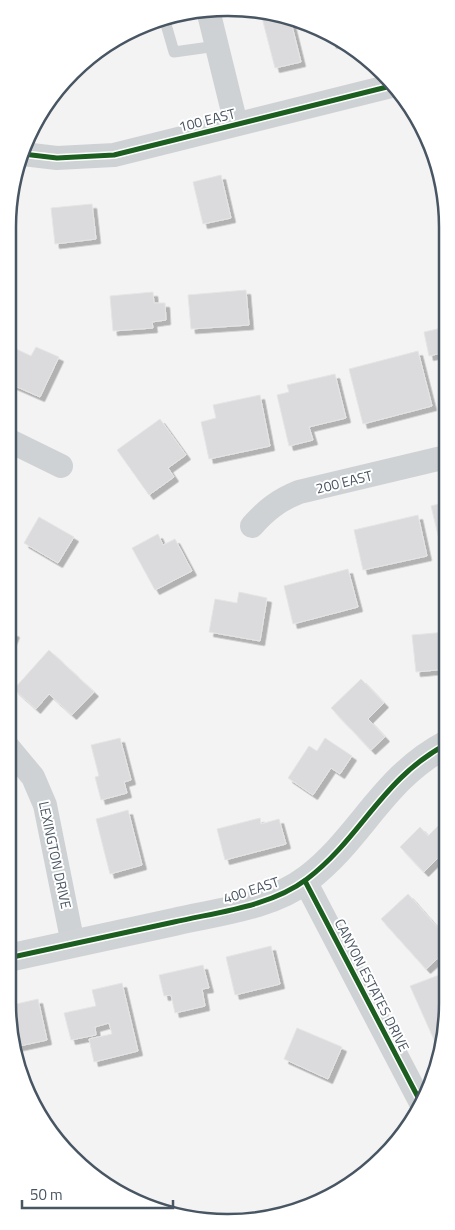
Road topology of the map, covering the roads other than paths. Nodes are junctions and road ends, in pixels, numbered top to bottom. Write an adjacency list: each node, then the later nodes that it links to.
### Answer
1 (210, 17): 3 (street)
2 (166, 25): 3 (lane)
3 (217, 46): 5 (street)
4 (385, 87): 5 (street, 100 EAST)
5 (236, 124): 6 (street, 100 EAST)
6 (29, 155)
7 (16, 444): 9 (street)
8 (439, 459): 10 (street, 200 EAST)
9 (61, 466)
10 (252, 526)
11 (439, 750): 13 (street, 400 EAST)
12 (16, 757): 14 (street, LEXINGTON DRIVE)
13 (305, 881): 14 (street, 400 EAST); 16 (street, CANYON ESTATES DRIVE)
14 (74, 944): 15 (street, 400 EAST)
15 (16, 956)
16 (417, 1096)

